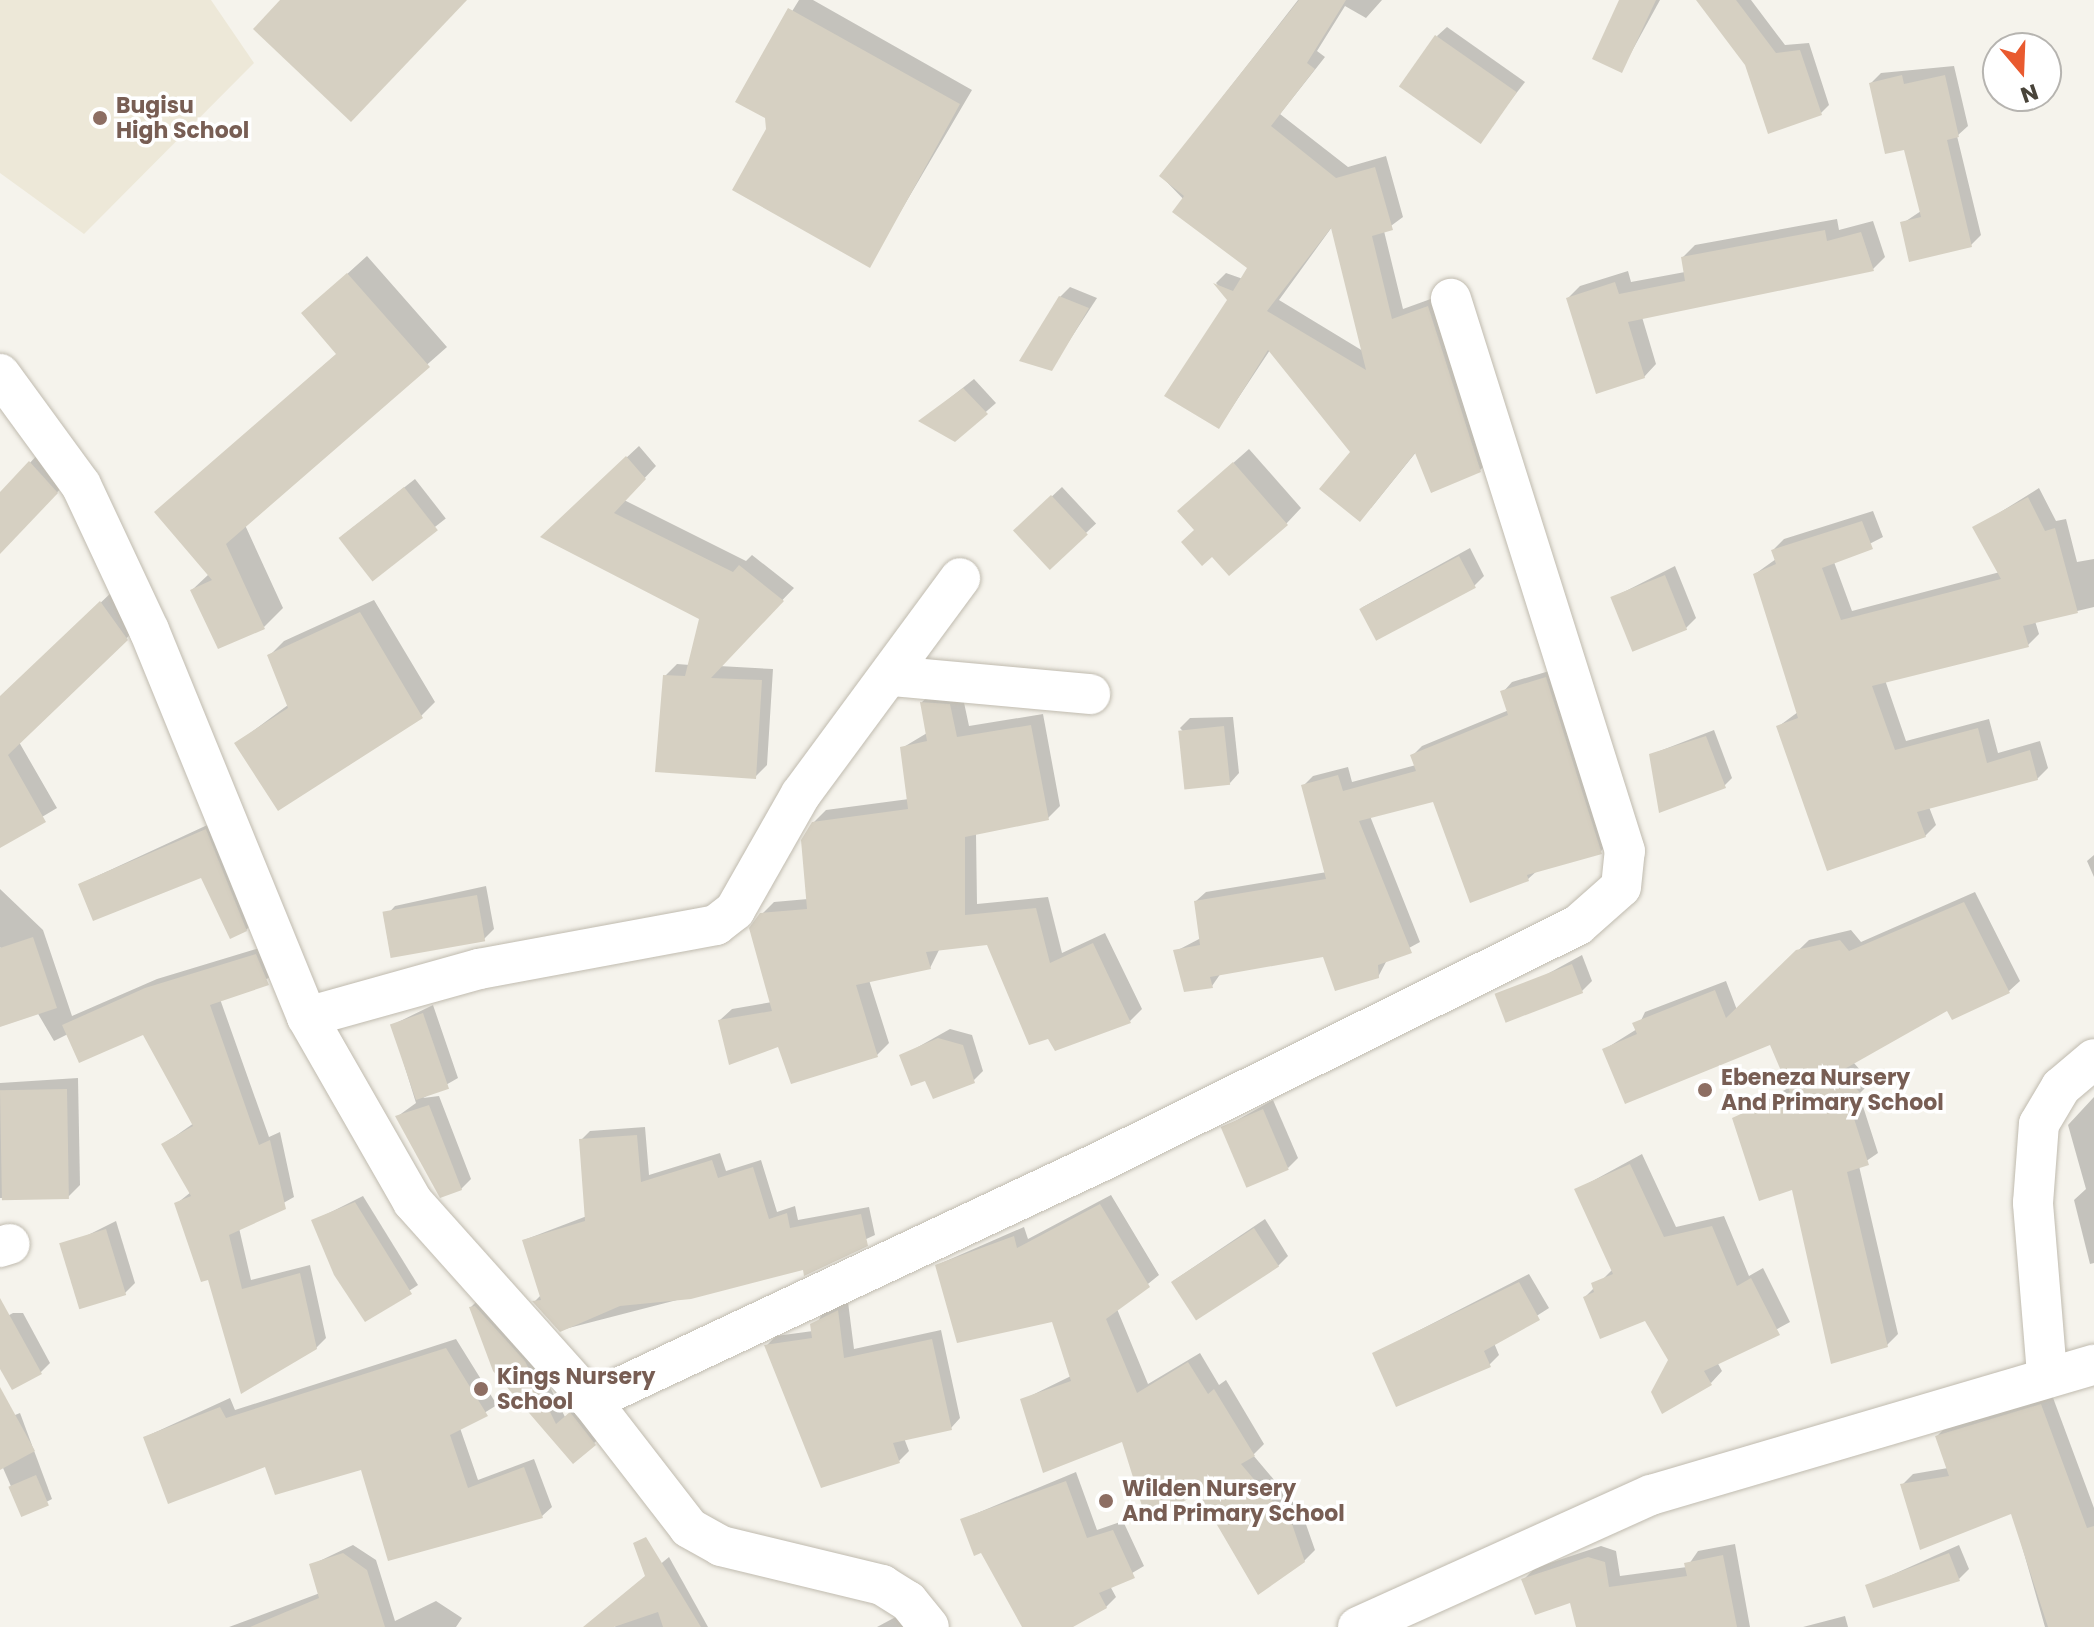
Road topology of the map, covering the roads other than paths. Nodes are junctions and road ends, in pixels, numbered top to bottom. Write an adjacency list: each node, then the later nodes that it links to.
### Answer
1 (1451, 299): 10 (street)
2 (0, 374): 6 (street)
3 (960, 578): 4 (street)
4 (891, 676): 5 (street); 6 (street)
5 (1090, 694)
6 (307, 1017): 10 (street)
7 (2094, 1059): 9 (street)
8 (2094, 1365): 9 (street)
9 (2047, 1374): 12 (street)
10 (591, 1401): 11 (street)
11 (929, 1627)
12 (1358, 1627)

